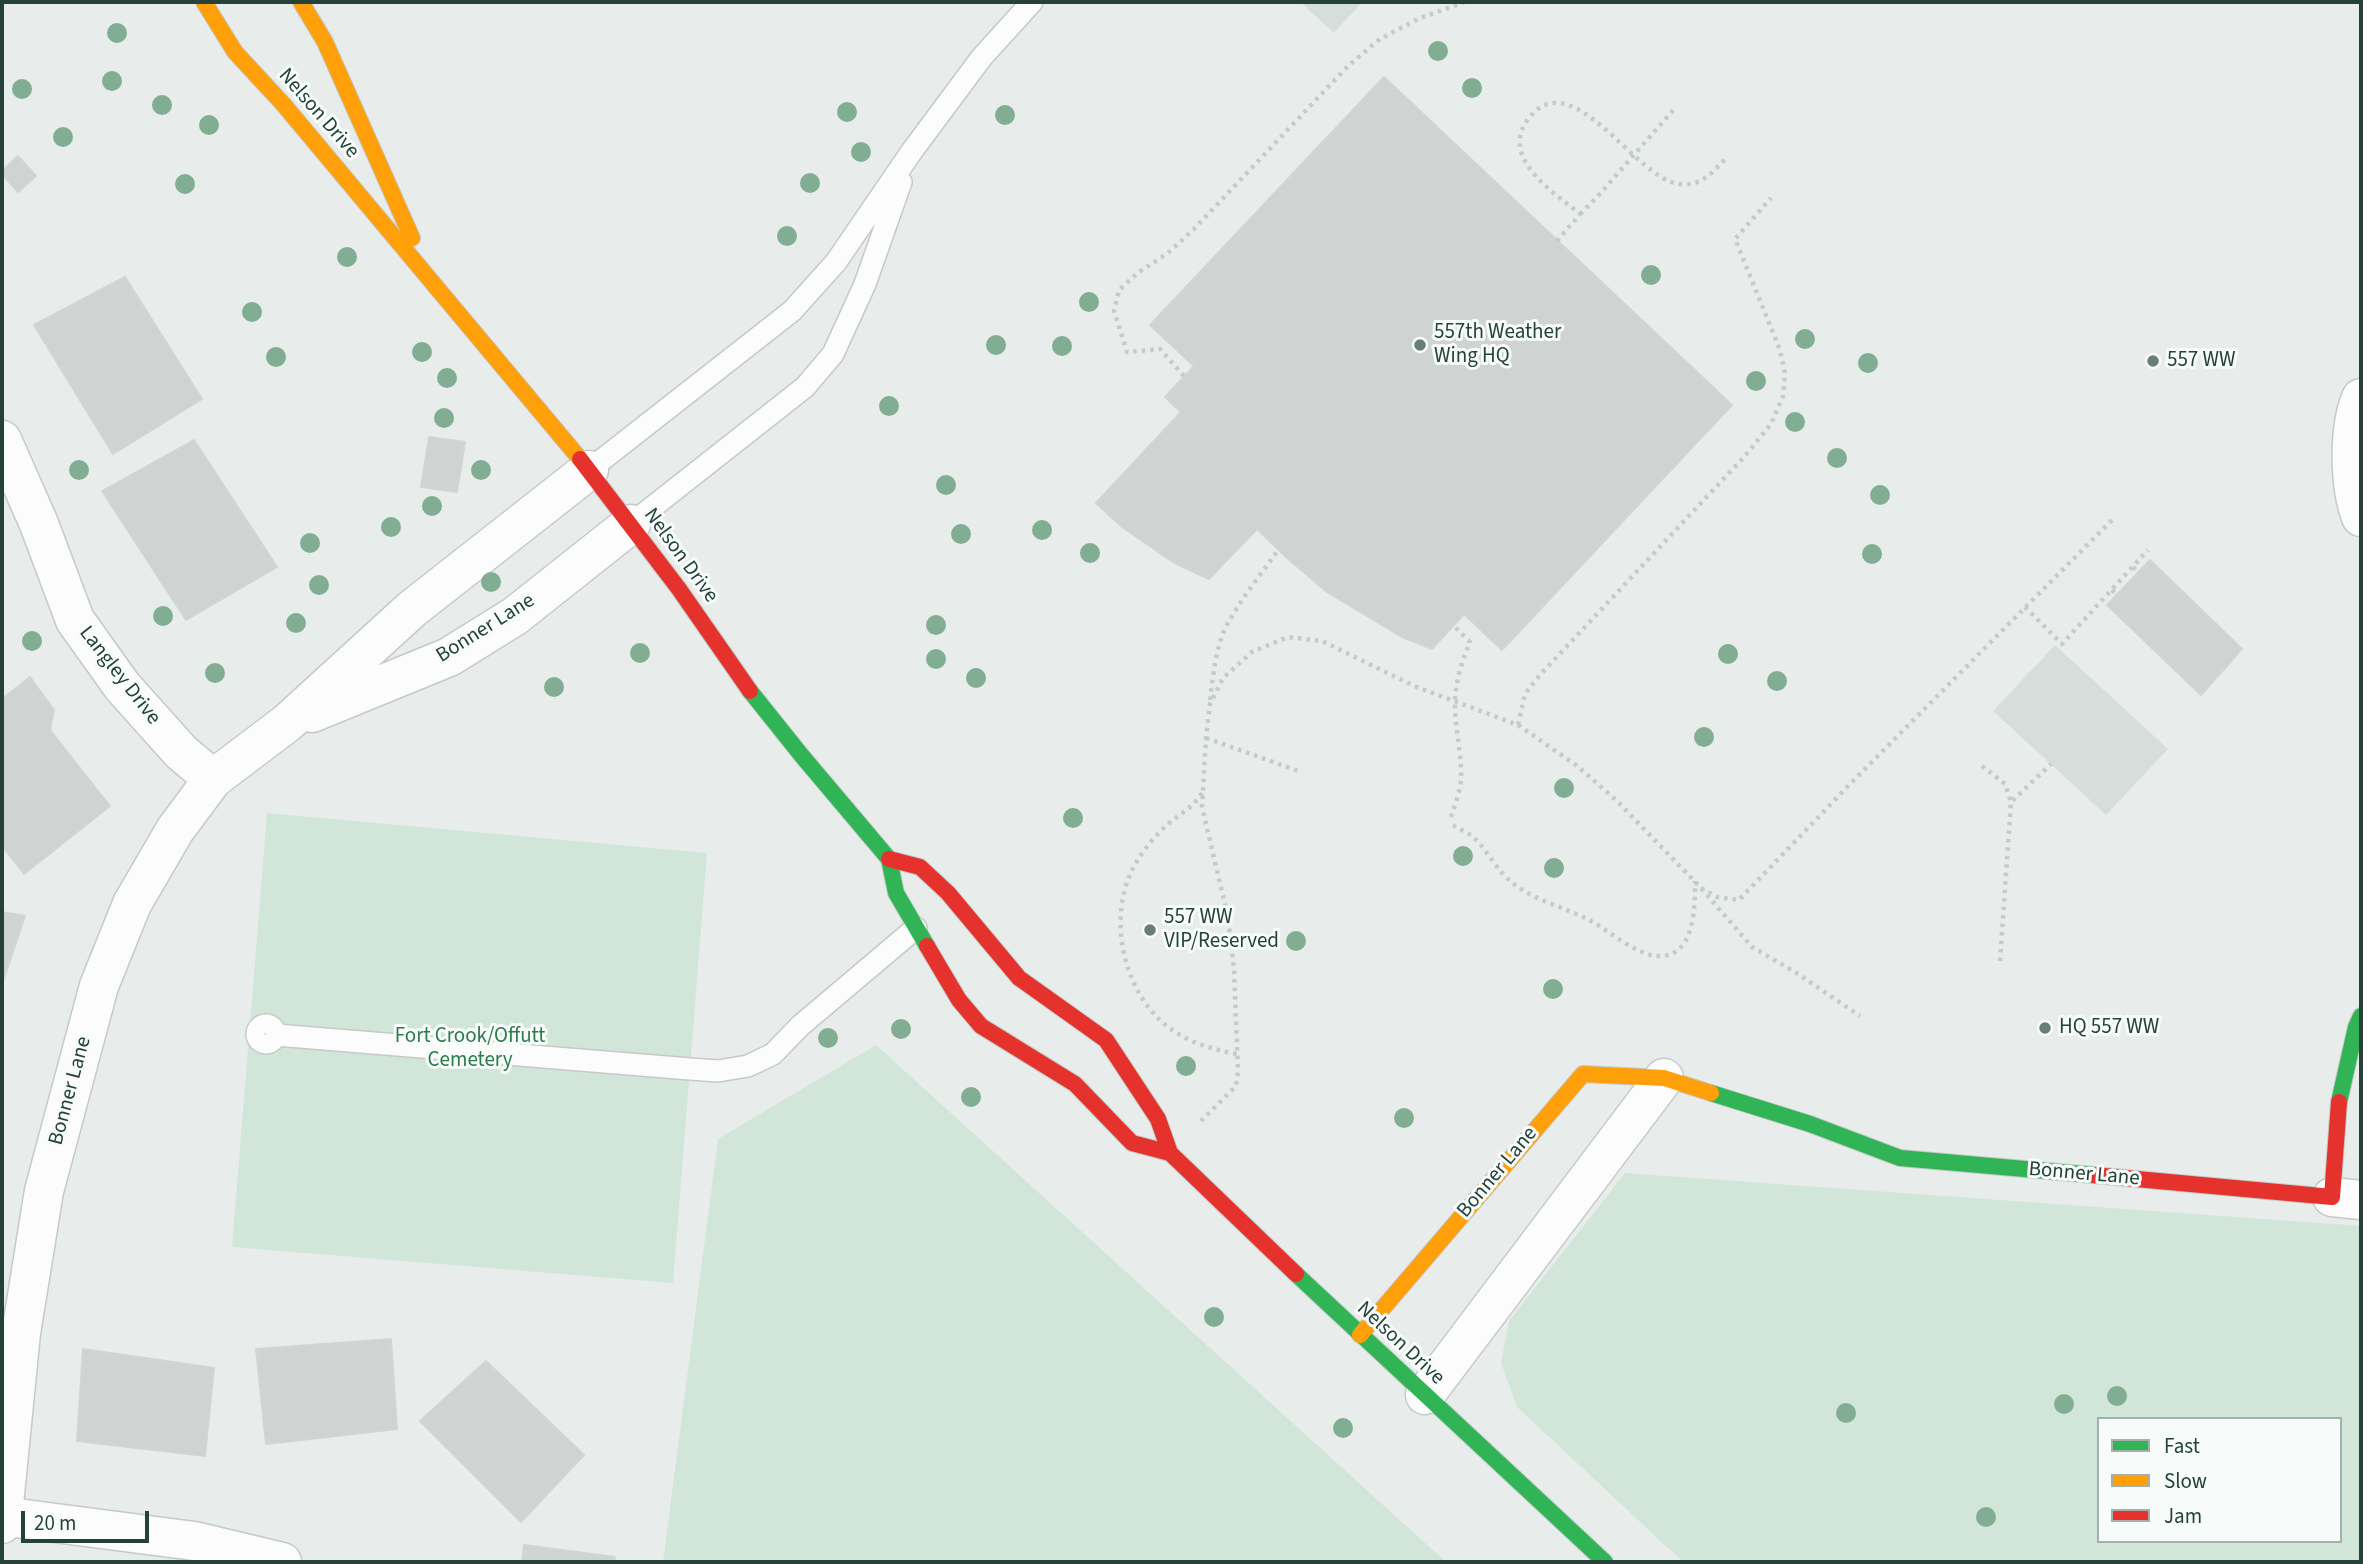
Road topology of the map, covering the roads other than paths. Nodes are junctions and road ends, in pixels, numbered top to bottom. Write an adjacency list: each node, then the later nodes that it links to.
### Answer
1 (204, 2): 5 (street, Nelson Drive)
2 (301, 2): 5 (street, Nelson Drive)
3 (1031, 2): 4 (lane)
4 (912, 151): 8 (lane); 10 (lane)
5 (432, 281): 8 (street, Nelson Drive)
6 (2361, 398): 9 (street)
7 (2, 440): 12 (street, Langley Drive)
8 (589, 470): 10 (street, Nelson Drive); 11 (street, Bonner Lane)
9 (2361, 517)
10 (631, 524): 11 (street, Bonner Lane); 13 (street, Nelson Drive)
11 (287, 723): 12 (street, Bonner Lane)
12 (212, 779): 22 (street, Bonner Lane)
13 (889, 859): 14 (street, Nelson Drive); 18 (street, Nelson Drive)
14 (916, 928): 16 (lane); 18 (street, Nelson Drive)
15 (2361, 1016): 19 (street, Bonner Lane)
16 (276, 1035)
17 (1664, 1078): 19 (street, Bonner Lane); 20 (street, Bonner Lane); 21 (street)
18 (1170, 1153): 20 (street, Nelson Drive)
19 (2346, 1199)
20 (1360, 1335): 21 (street, Nelson Drive)
21 (1425, 1395): 25 (street, Nelson Drive)
22 (2, 1516): 23 (street, Bonner Lane); 24 (street)
23 (2, 1524)
24 (282, 1562)
25 (1605, 1562)

